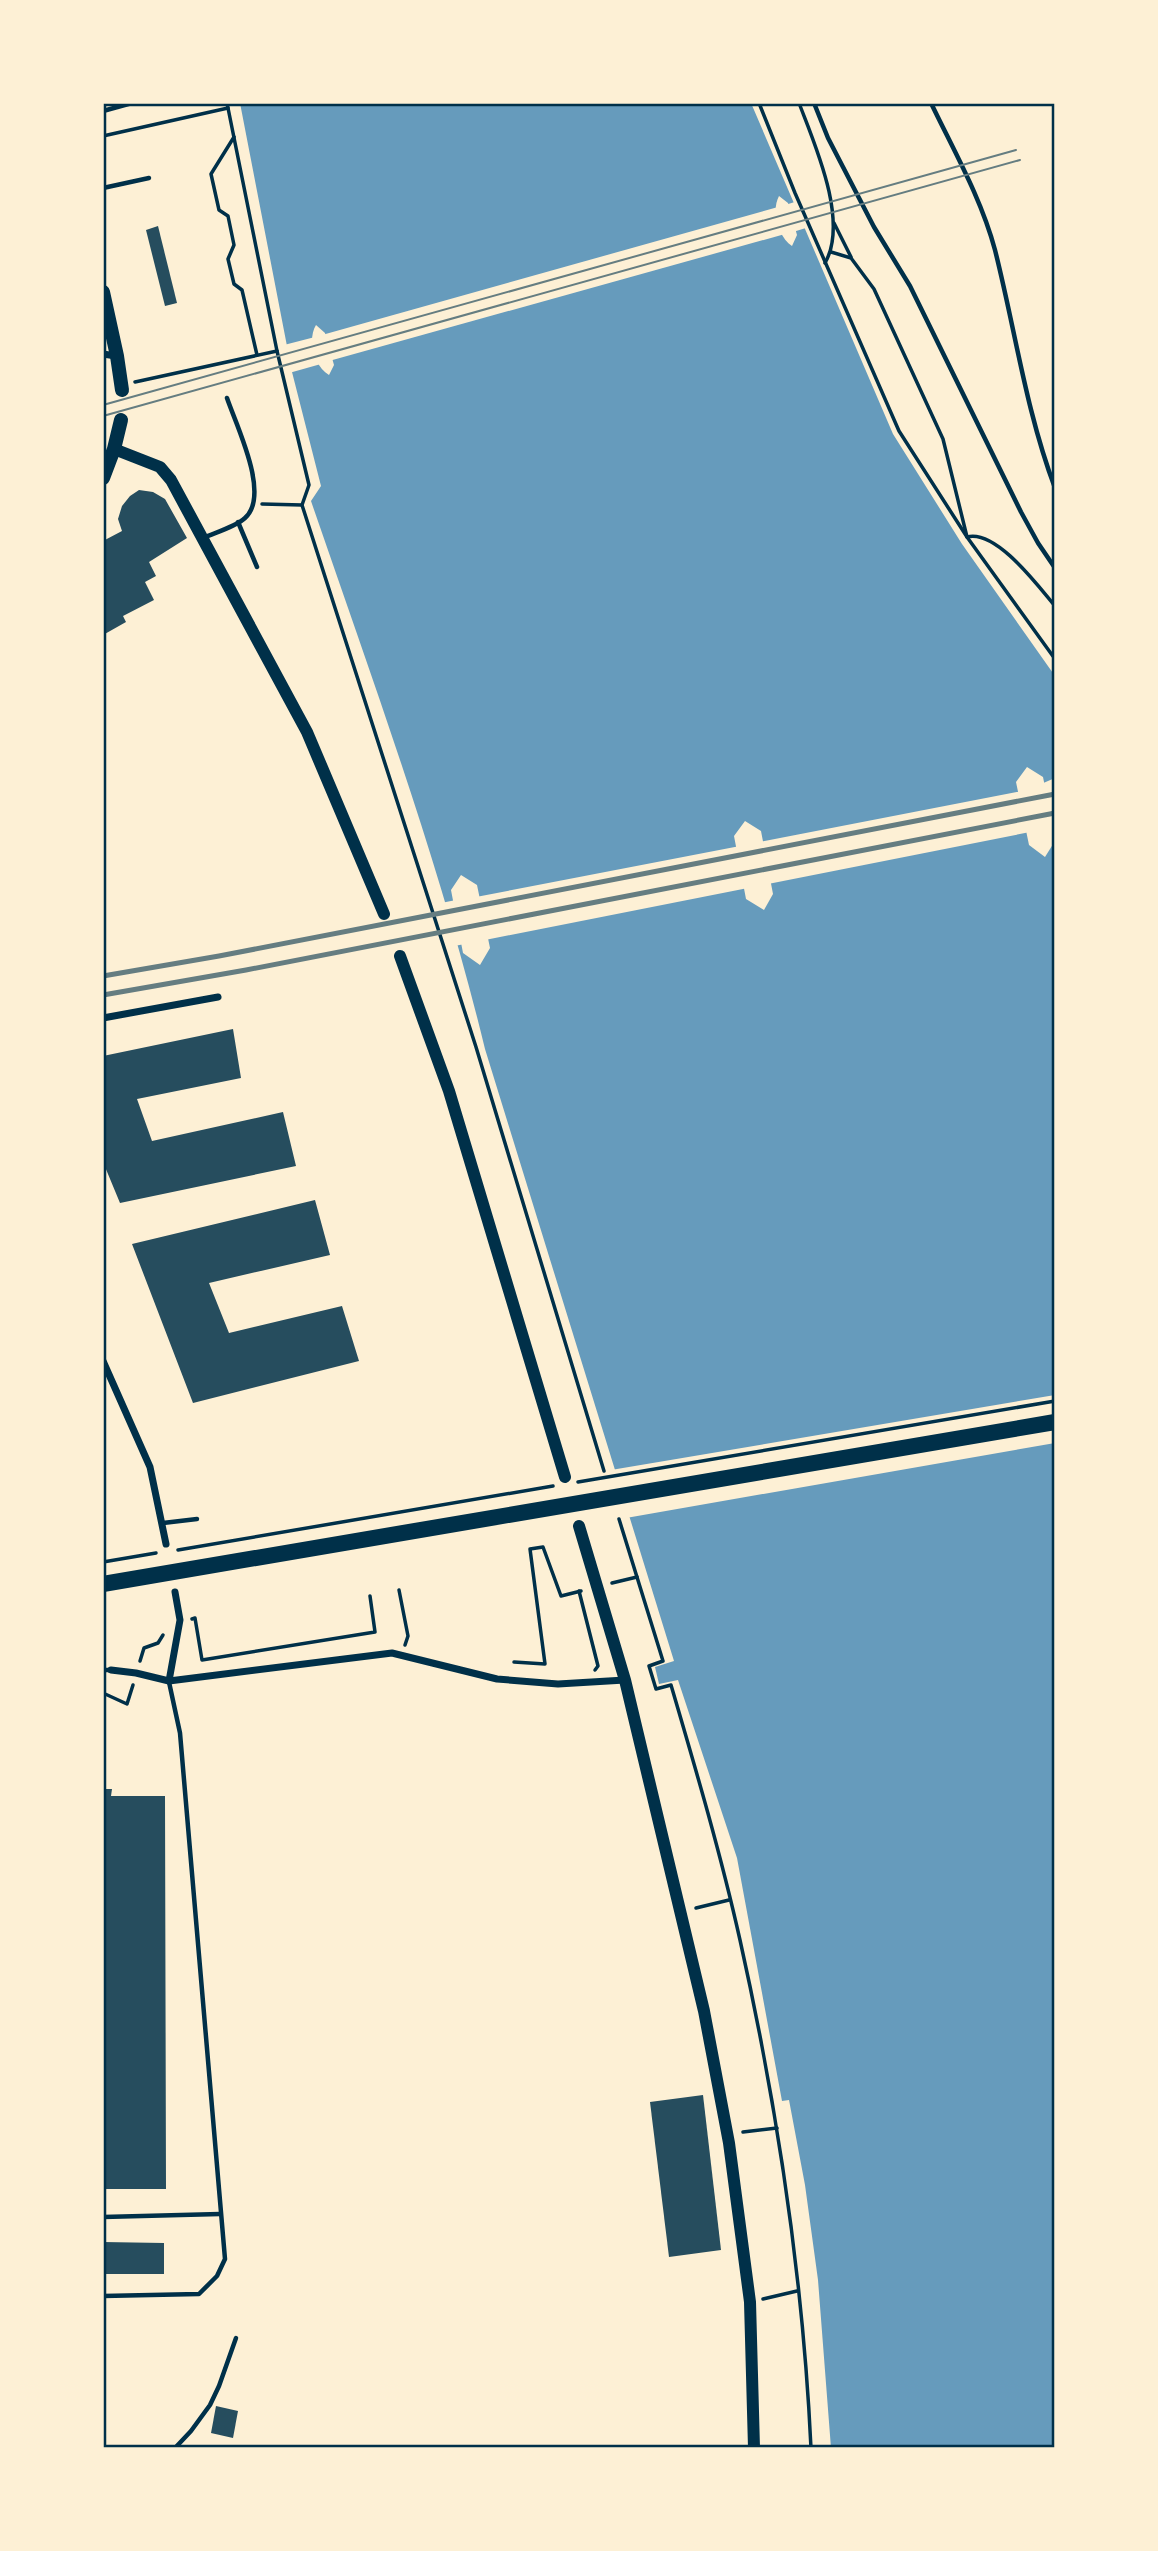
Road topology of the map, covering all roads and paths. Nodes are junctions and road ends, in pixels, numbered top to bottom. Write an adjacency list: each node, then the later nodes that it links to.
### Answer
1 (132, 103): 7 (lane)
2 (759, 103): 15 (path)
3 (799, 103): 12 (path)
4 (814, 103): 32 (lane)
5 (931, 103): 25 (lane)
6 (227, 105): 8 (path); 9 (path)
7 (103, 111)
8 (103, 136)
9 (234, 137): 17 (path); 19 (path)
10 (149, 178): 11 (lane)
11 (103, 188)
12 (833, 221): 13 (path); 14 (path)
13 (831, 252): 14 (path); 15 (path)
14 (851, 258): 30 (path)
15 (825, 263): 30 (path)
16 (103, 292): 18 (main road)
17 (277, 351): 19 (path); 27 (path)
18 (110, 355): 20 (main road)
19 (257, 355): 20 (path)
20 (121, 388)
21 (227, 398): 28 (lane)
22 (121, 420): 23 (main road)
23 (114, 449): 24 (main road); 29 (street)
24 (103, 478)
25 (1055, 488)
26 (264, 505): 27 (path)
27 (302, 505): 41 (path)
28 (238, 522): 29 (lane); 31 (lane)
29 (204, 537): 35 (street)
30 (967, 537): 33 (path); 34 (path)
31 (257, 567)
32 (1055, 568)
33 (1055, 606)
34 (1055, 659)
35 (384, 914)
36 (400, 957): 42 (street)
37 (218, 997): 38 (street)
38 (103, 1018)
39 (103, 1361): 45 (street)
40 (1055, 1422): 48 (main road)
41 (604, 1471)
42 (565, 1478)
43 (197, 1519): 45 (lane)
44 (619, 1519): 63 (path)
45 (163, 1523): 47 (street)
46 (579, 1526): 61 (street)
47 (166, 1544)
48 (103, 1584)
49 (399, 1590): 55 (path)
50 (579, 1591): 59 (path)
51 (175, 1592): 54 (street)
52 (370, 1596): 54 (path)
53 (561, 1596): 56 (path)
54 (180, 1620): 58 (path); 60 (street)
55 (405, 1646)
56 (514, 1662)
57 (107, 1670): 58 (street)
58 (136, 1672): 60 (street); 62 (path)
59 (591, 1674)
60 (169, 1681): 61 (street); 67 (lane)
61 (625, 1681): 64 (street)
62 (103, 1693)
63 (730, 1900): 64 (path); 65 (path)
64 (680, 1912): 71 (street)
65 (776, 2128): 66 (path); 69 (path)
66 (757, 2130)
67 (220, 2214): 68 (lane); 70 (lane)
68 (103, 2217)
69 (797, 2291): 71 (path); 75 (path)
70 (103, 2296)
71 (750, 2302): 74 (street)
72 (236, 2338): 73 (lane)
73 (175, 2448)
74 (754, 2448)
75 (811, 2448)

